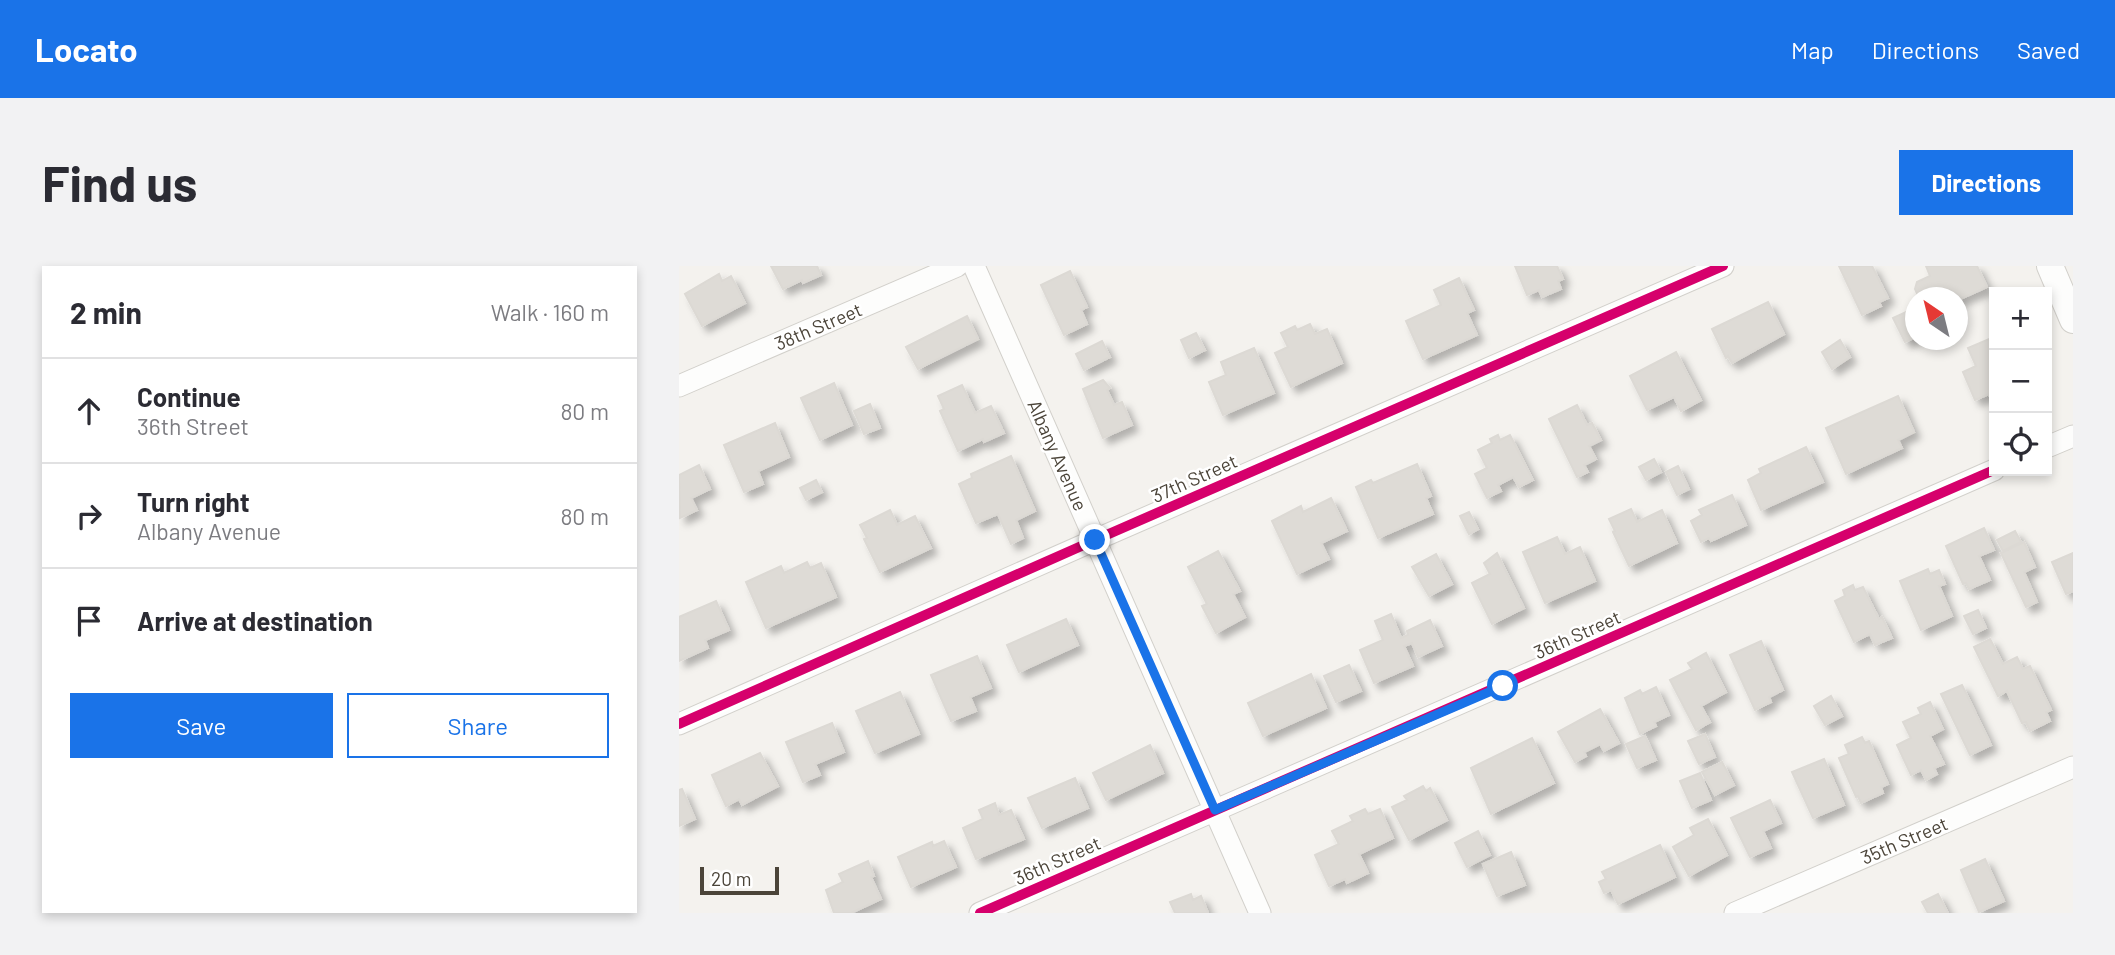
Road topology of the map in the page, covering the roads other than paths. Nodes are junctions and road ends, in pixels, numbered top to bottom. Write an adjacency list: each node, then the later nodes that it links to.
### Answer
1 (957, 266): 6 (street, 38th Street)
2 (974, 266): 10 (street, Albany Avenue)
3 (1723, 266): 10 (street, 37th Street)
4 (2060, 282): 5 (street)
5 (2073, 320)
6 (679, 386)
7 (2073, 436): 8 (street)
8 (2052, 445)
9 (1989, 472): 13 (street, 36th Street)
10 (1095, 540): 11 (street, 37th Street); 13 (street, Albany Avenue)
11 (679, 724)
12 (2073, 766): 16 (street, 35th Street)
13 (1215, 810): 14 (street, 36th Street); 15 (street, Albany Avenue)
14 (980, 913)
15 (1260, 913)
16 (1735, 913)

